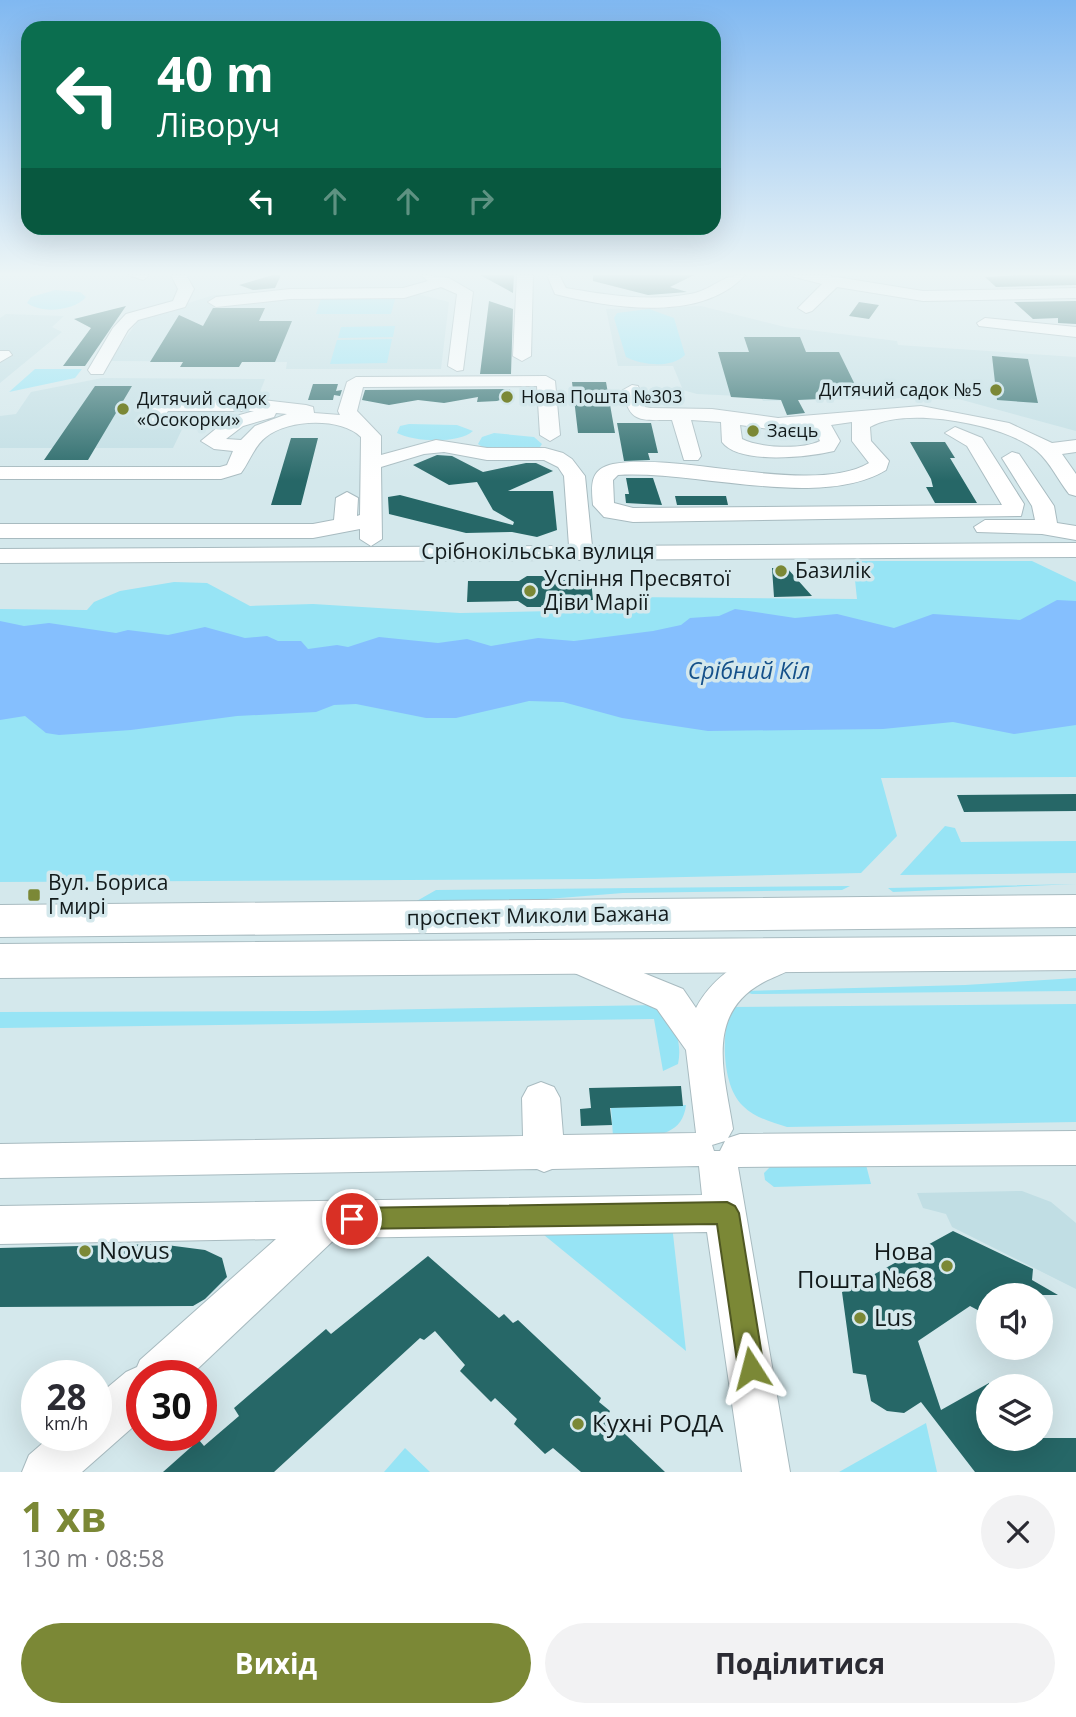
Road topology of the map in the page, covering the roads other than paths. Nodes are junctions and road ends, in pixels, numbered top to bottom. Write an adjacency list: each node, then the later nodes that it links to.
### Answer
1 (112, 344): 6 (street)
2 (459, 344): 5 (street)
3 (522, 344): 4 (street)
4 (522, 356)
5 (457, 366)
6 (97, 370)
7 (524, 381): 9 (street); 14 (street); 18 (street)
8 (632, 390): 11 (street)
9 (524, 404)
10 (295, 411): 14 (street); 15 (street); 19 (street)
11 (680, 414): 13 (street); 22 (street)
12 (880, 414): 16 (street); 17 (street); 21 (street)
13 (730, 417): 16 (street); 16 (street)
14 (354, 418): 19 (street); 24 (street)
15 (152, 420)
16 (820, 422)
17 (956, 433)
18 (550, 435)
19 (247, 446): 25 (street)
20 (1076, 446): 21 (street)
21 (1047, 450): 26 (street)
22 (691, 456)
23 (1012, 458): 30 (street)
24 (371, 463): 28 (street); 36 (street)
25 (0, 473)
26 (1076, 490)
27 (346, 498): 29 (street)
28 (371, 520): 29 (street); 35 (street)
29 (345, 524): 32 (street)
30 (1046, 528): 31 (street); 33 (street)
31 (605, 529)
32 (0, 531)
33 (1076, 533)
34 (1076, 550): 36 (street, Срібнокільська вулиця)
35 (371, 552): 36 (street, Срібнокільська вулиця); 37 (street, Срібнокільська вулиця)
36 (581, 552)
37 (0, 556)
38 (1076, 911): 39 (highway, проспект Миколи Бажана)
39 (0, 921)
40 (1076, 953): 41 (highway, проспект Миколи Бажана)
41 (789, 955): 42 (highway, проспект Миколи Бажана); 44 (street)
42 (573, 958): 43 (highway, проспект Миколи Бажана); 44 (street)
43 (0, 961)
44 (702, 1044): 47 (street)
45 (541, 1098): 48 (street)
46 (1076, 1147): 47 (street)
47 (717, 1149): 48 (street); 50 (street)
48 (544, 1155): 49 (street)
49 (0, 1161)
50 (727, 1213): 51 (street); 58 (street)
51 (328, 1219): 52 (street); 53 (street)
52 (0, 1225)
53 (174, 1360)
54 (126, 1402): 55 (street)
55 (112, 1414)
56 (70, 1451): 57 (street)
57 (46, 1472)
58 (766, 1472)

